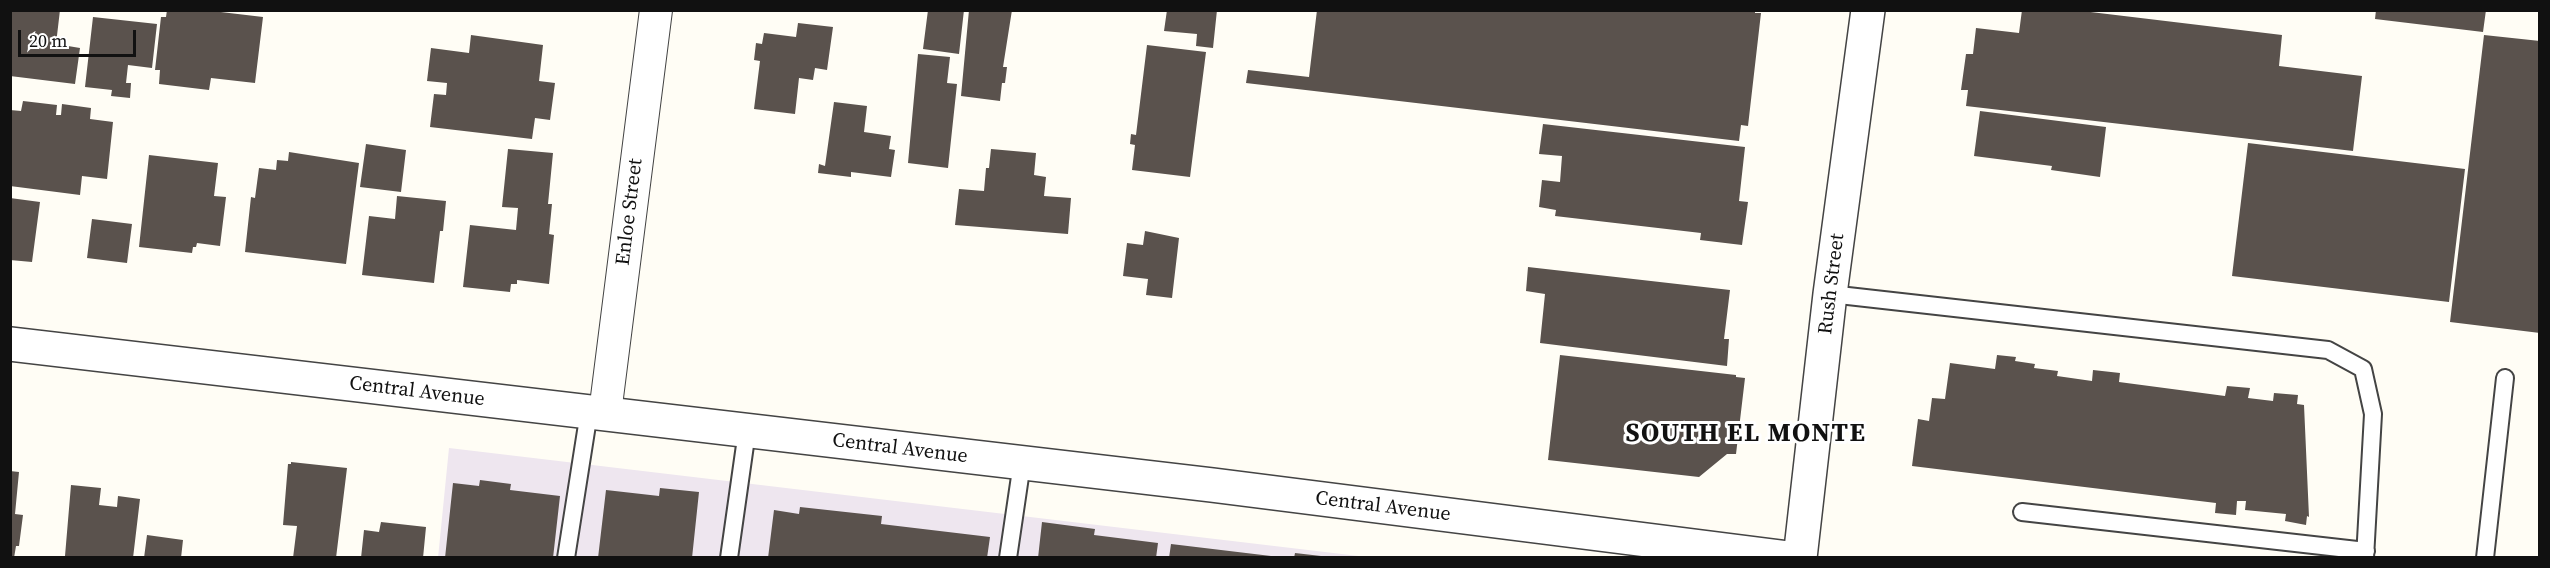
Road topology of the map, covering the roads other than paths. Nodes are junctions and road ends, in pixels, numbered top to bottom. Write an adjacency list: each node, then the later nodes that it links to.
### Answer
1 (656, 10): 6 (street, Enloe Street)
2 (1868, 10): 3 (street, Rush Street)
3 (1830, 294): 10 (lane); 15 (street, Rush Street)
4 (10, 344): 6 (street, Central Avenue)
5 (2505, 378): 16 (lane)
6 (597, 412): 7 (street, Central Avenue); 11 (lane)
7 (747, 431): 8 (street, Central Avenue); 12 (lane)
8 (1022, 463): 13 (lane); 14 (street, Central Avenue)
9 (2022, 512): 10 (lane)
10 (2365, 554)
11 (566, 558)
12 (729, 558)
13 (1008, 558)
14 (1789, 558)
15 (1800, 558)
16 (2485, 558)

